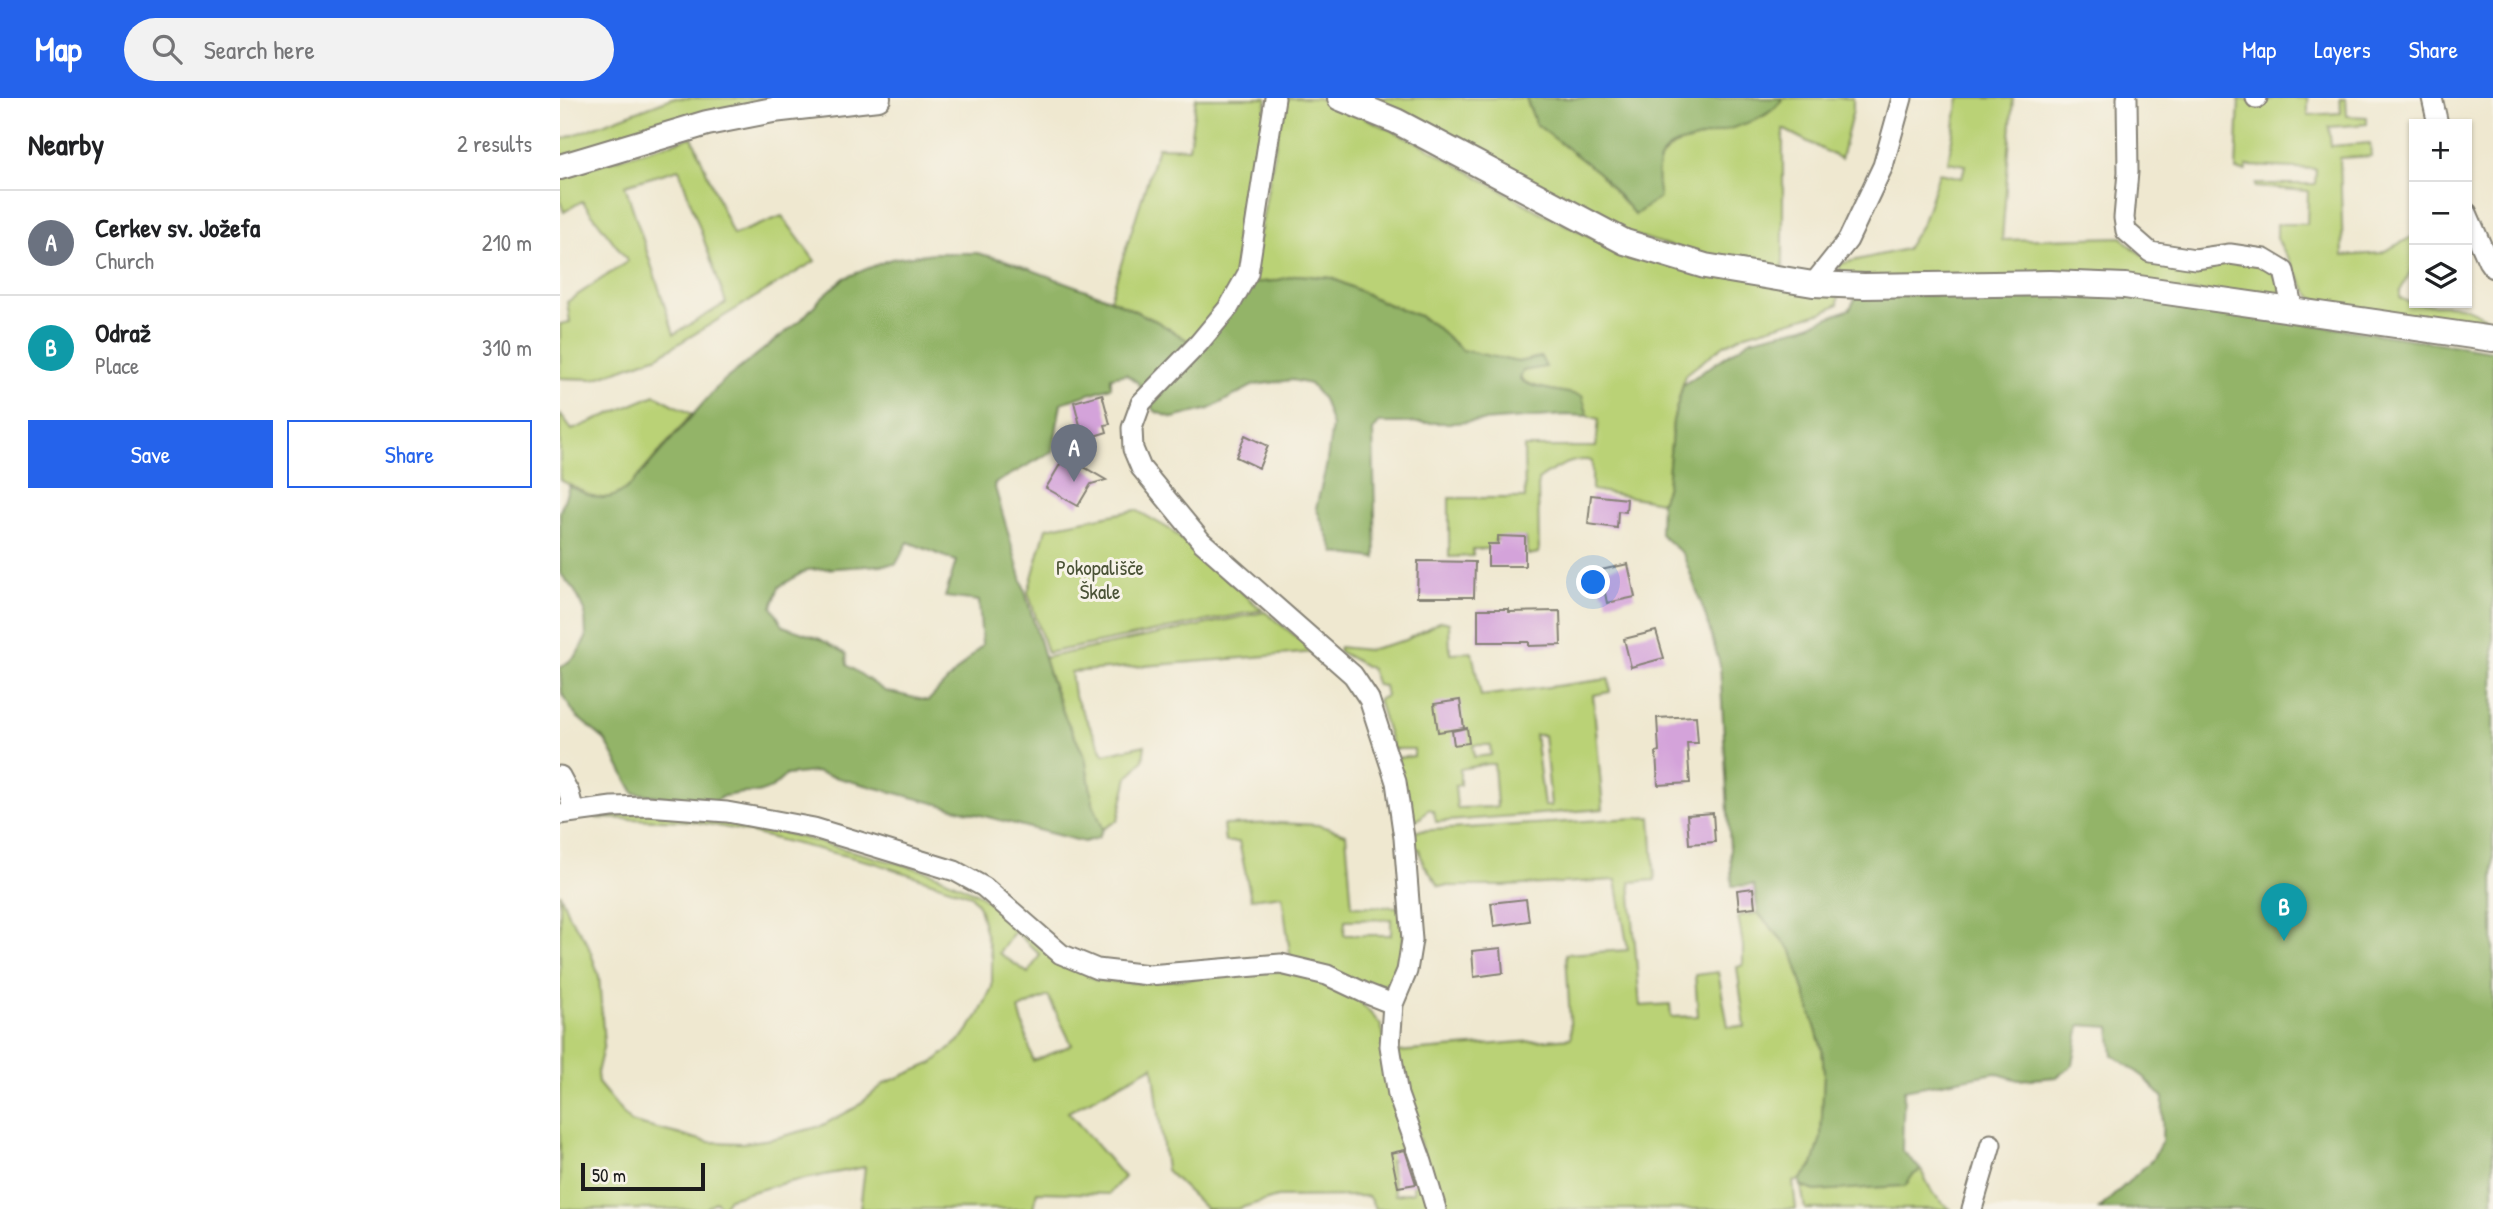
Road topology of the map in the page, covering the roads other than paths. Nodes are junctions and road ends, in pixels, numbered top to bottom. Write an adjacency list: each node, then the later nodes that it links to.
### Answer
1 (878, 98): 8 (main road)
2 (1275, 98): 16 (street)
3 (1340, 98): 11 (main road)
4 (1902, 98): 11 (street)
5 (2127, 98): 12 (street)
6 (2432, 98): 7 (street)
7 (2437, 119)
8 (560, 166)
9 (2472, 224): 10 (street)
10 (2493, 268)
11 (1813, 284): 12 (main road)
12 (2292, 310): 13 (main road)
13 (2489, 333)
14 (560, 776): 15 (street)
15 (567, 813): 16 (street)
16 (1393, 1004): 18 (street)
17 (1991, 1144): 19 (street)
18 (1436, 1209)
19 (1972, 1209)

